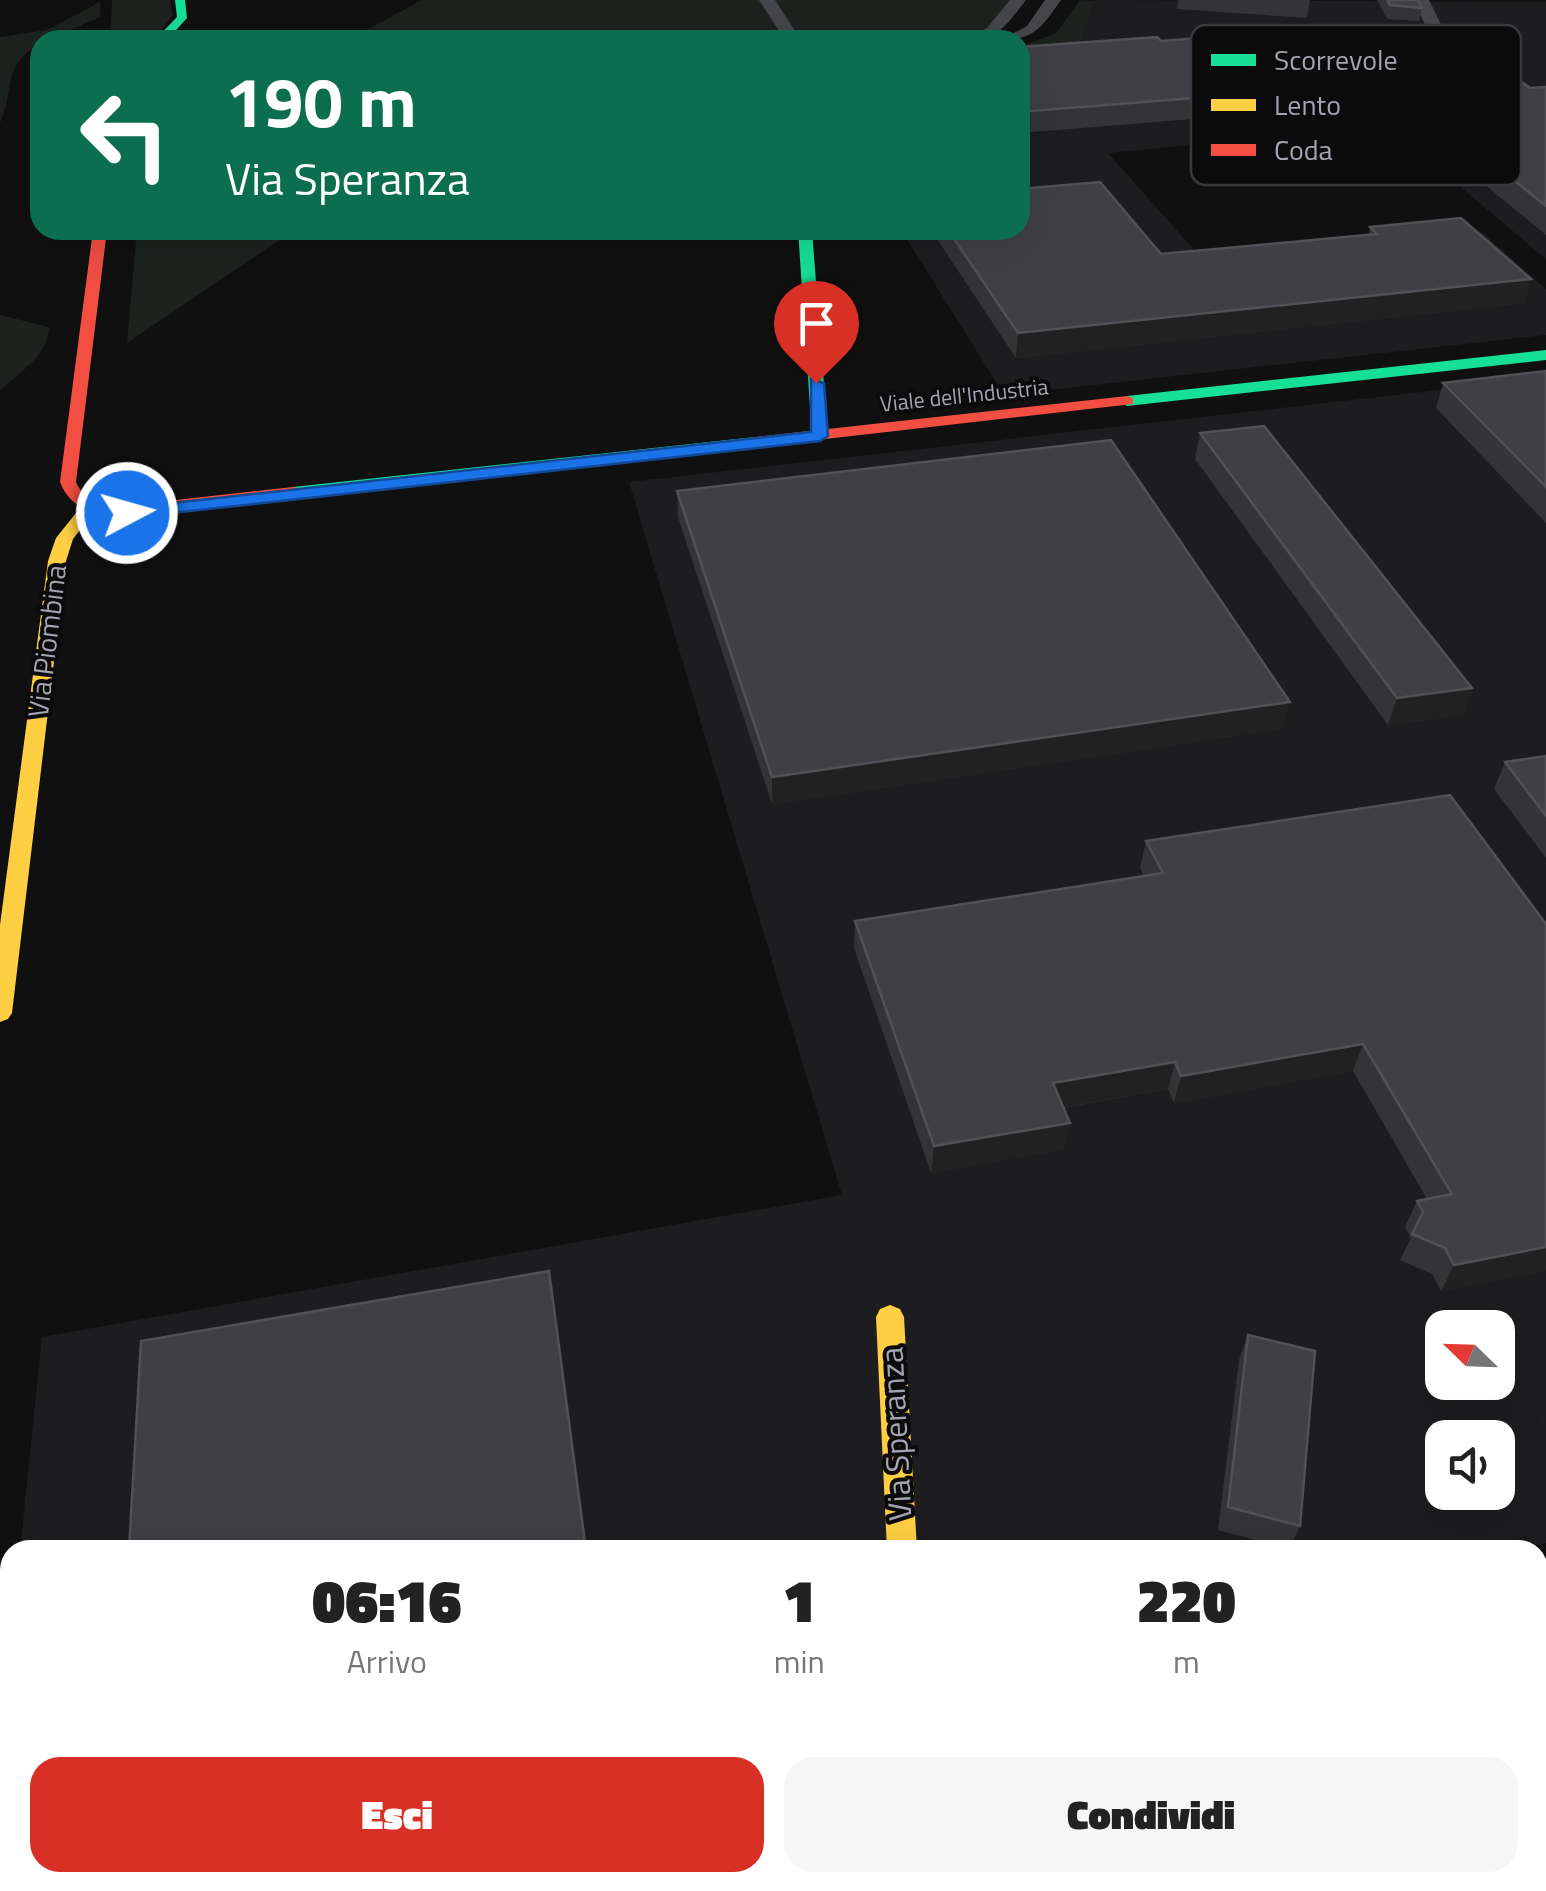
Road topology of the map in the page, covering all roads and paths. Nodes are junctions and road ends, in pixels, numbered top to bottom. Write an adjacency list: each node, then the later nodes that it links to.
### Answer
1 (180, 0): 7 (street)
2 (767, 0): 8 (street)
3 (1018, 0): 9 (street)
4 (1053, 0): 10 (street)
5 (1420, 0): 6 (street)
6 (1433, 25)
7 (169, 30)
8 (786, 30)
9 (993, 30)
10 (1030, 30)
11 (99, 240): 15 (street)
12 (806, 240): 14 (street)
13 (1546, 355): 14 (street, Viale dell'Industria)
14 (820, 436): 15 (street, Viale dell'Industria)
15 (90, 507): 16 (street, Via Piombina)
16 (0, 1014)
17 (890, 1317): 18 (street, Via Speranza)
18 (901, 1540)

